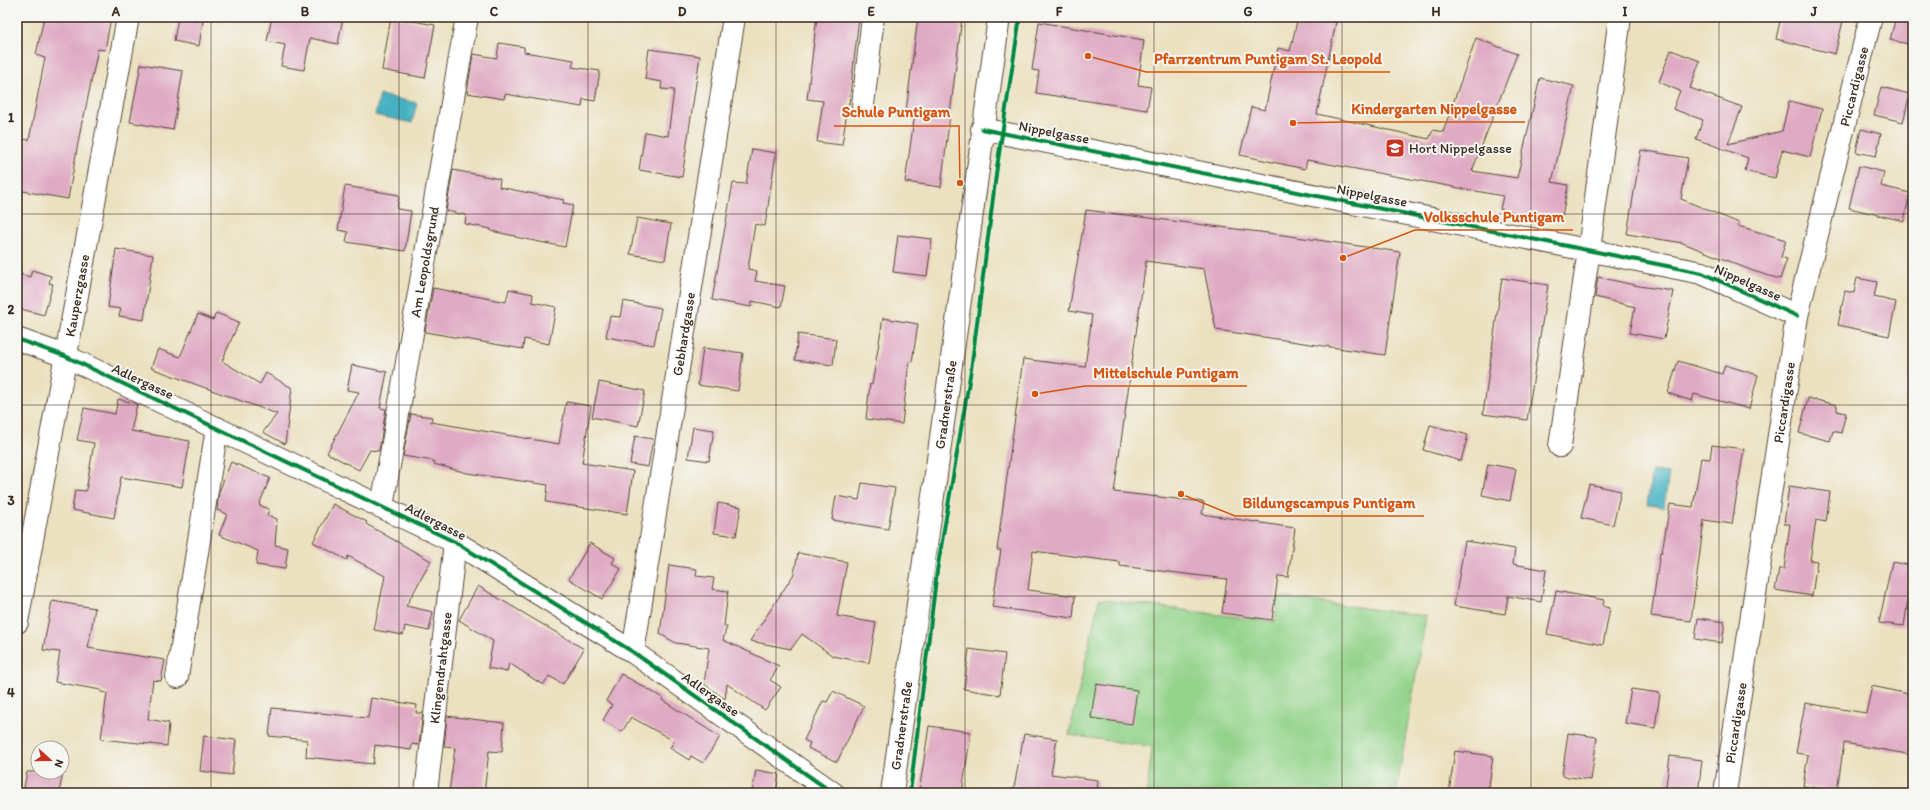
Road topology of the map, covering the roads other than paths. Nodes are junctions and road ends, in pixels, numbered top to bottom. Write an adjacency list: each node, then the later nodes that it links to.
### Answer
1 (128, 17): 13 (street, Kauperzgasse)
2 (467, 17): 16 (street, Am Leopoldsgrund)
3 (734, 17): 19 (street, Gebhardgasse)
4 (873, 17): 8 (street)
5 (999, 17): 9 (street, Gradnerstraße)
6 (1620, 17): 10 (street)
7 (1871, 17): 11 (street, Piccardigasse)
8 (862, 106)
9 (982, 129): 10 (street, Nippelgasse); 23 (street, Gradnerstraße)
10 (1589, 250): 11 (street, Nippelgasse); 15 (street)
11 (1797, 316): 24 (street, Piccardigasse)
12 (17, 339): 13 (street, Adlergasse)
13 (65, 356): 14 (street, Adlergasse); 18 (street, Kauperzgasse)
14 (217, 428): 16 (street, Adlergasse); 20 (street)
15 (1560, 446)
16 (382, 506): 17 (street, Adlergasse)
17 (455, 542): 19 (street, Adlergasse); 21 (street, Klingendrahtgasse)
18 (17, 622)
19 (633, 652): 22 (street, Adlergasse)
20 (177, 677)
21 (426, 793)
22 (833, 793)
23 (892, 793)
24 (1725, 793)

